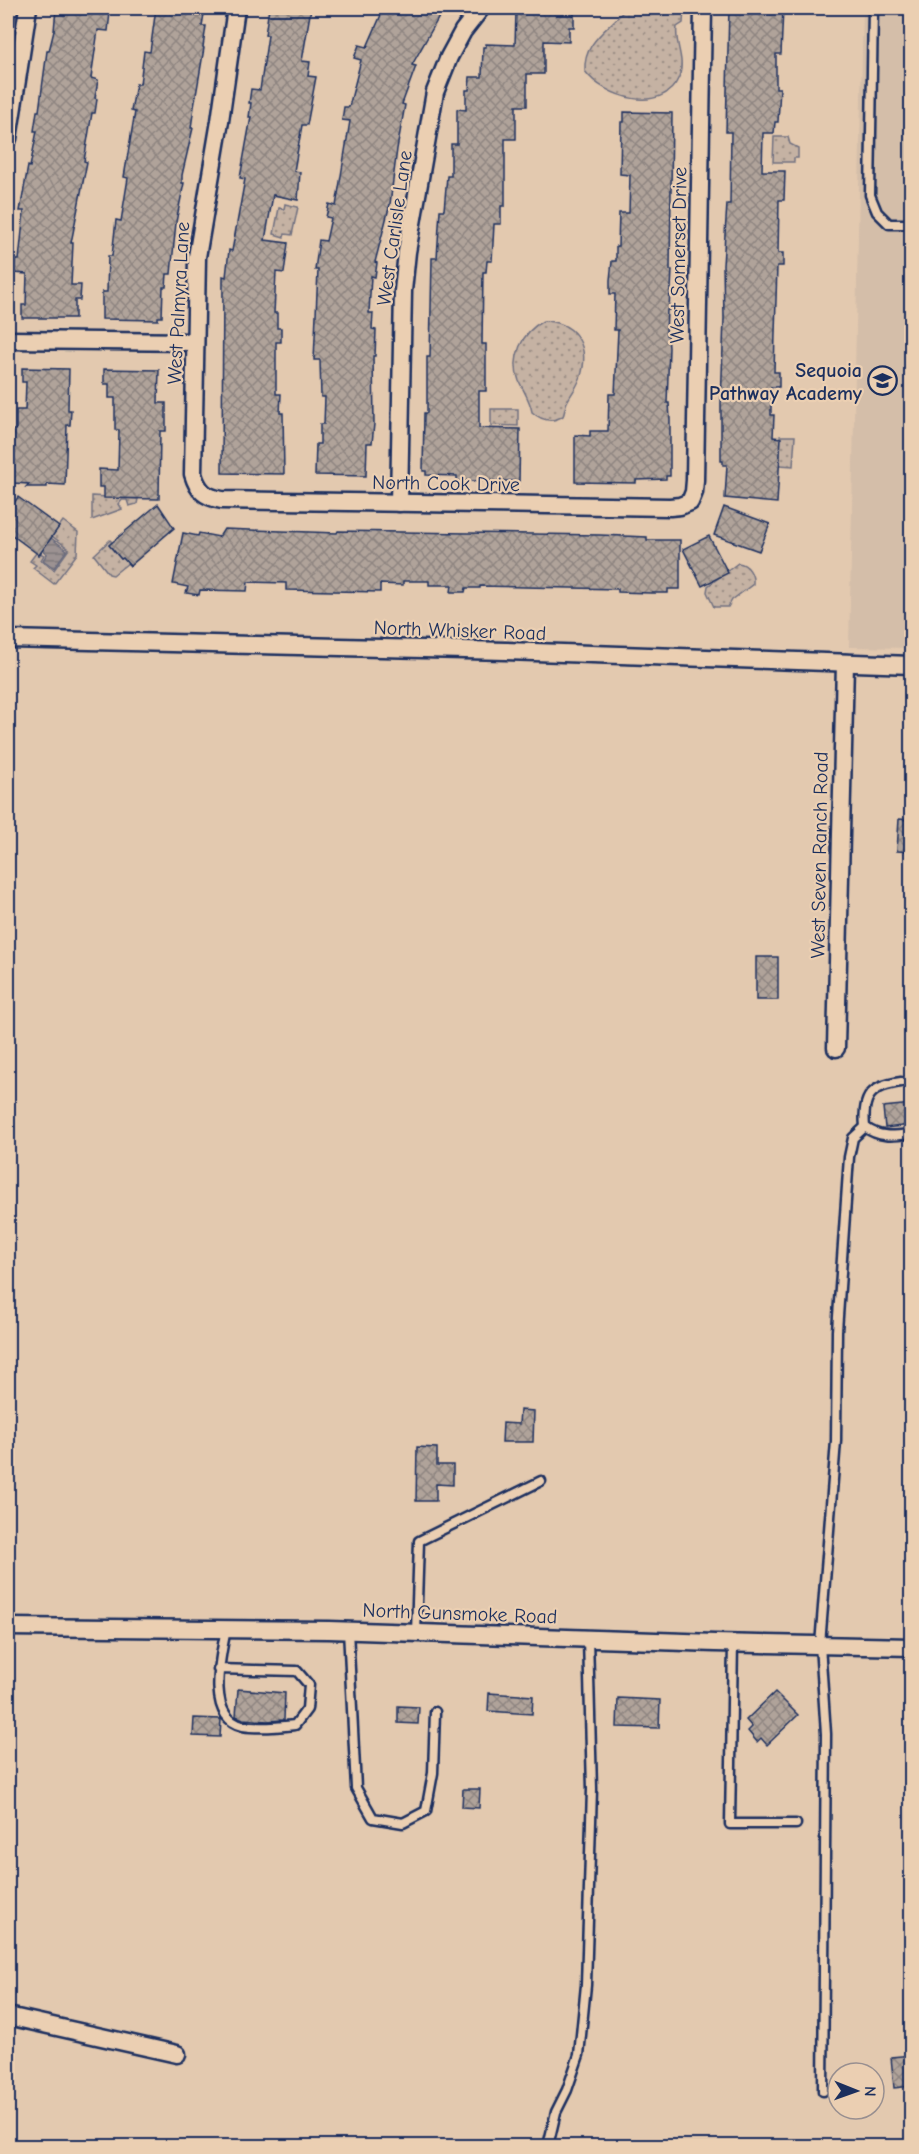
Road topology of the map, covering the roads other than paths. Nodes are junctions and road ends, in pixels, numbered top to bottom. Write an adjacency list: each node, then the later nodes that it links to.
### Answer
1 (28, 8): 6 (street)
2 (236, 8): 9 (street, West Palmyra Lane)
3 (481, 8): 12 (street, West Carlisle Lane)
4 (703, 8): 11 (street, West Somerset Drive)
5 (873, 8): 7 (lane)
6 (8, 139)
7 (912, 224)
8 (8, 340): 9 (street)
9 (195, 342): 10 (street, West Palmyra Lane)
10 (202, 494): 12 (street, North Cook Drive)
11 (690, 502): 12 (street, North Cook Drive)
12 (399, 503)
13 (8, 639): 14 (street, North Whisker Road)
14 (845, 663): 15 (street, North Whisker Road); 16 (street, West Seven Ranch Road)
15 (912, 665)
16 (836, 1048)
17 (901, 1082): 18 (lane)
18 (865, 1127): 19 (lane); 27 (lane)
19 (910, 1134)
20 (541, 1481): 24 (lane)
21 (8, 1627): 22 (street, North Gunsmoke Road)
22 (226, 1629): 23 (street, North Gunsmoke Road); 29 (lane)
23 (348, 1630): 24 (street, North Gunsmoke Road); 30 (lane)
24 (416, 1633): 25 (street, North Gunsmoke Road)
25 (588, 1638): 26 (street, North Gunsmoke Road); 35 (lane)
26 (733, 1643): 27 (street, North Gunsmoke Road); 31 (lane)
27 (820, 1645): 28 (street, North Gunsmoke Road); 34 (lane)
28 (912, 1647)
29 (218, 1668): 29 (lane)
30 (435, 1712)
31 (796, 1824)
32 (8, 2016): 33 (street)
33 (177, 2054)
34 (823, 2091)
35 (548, 2146)

